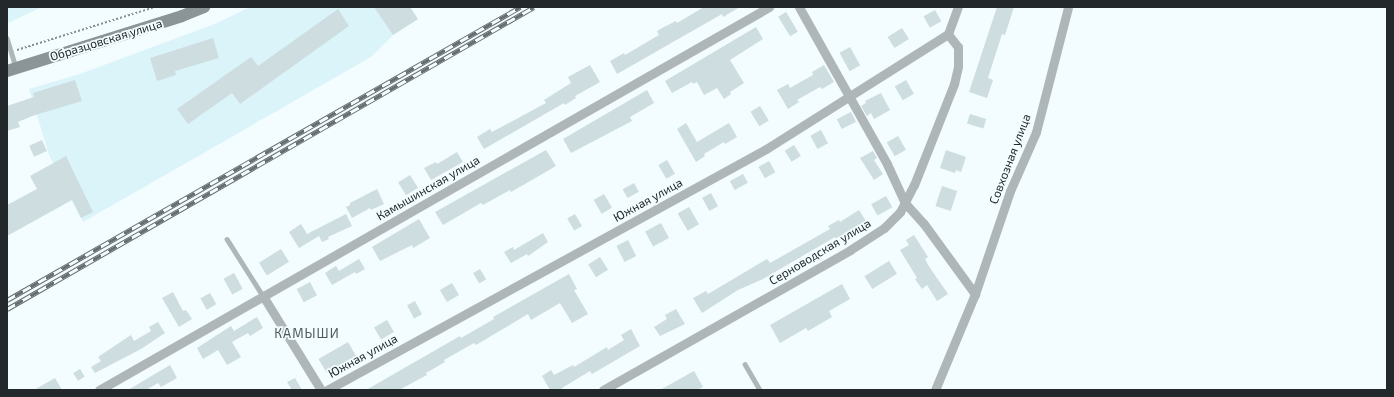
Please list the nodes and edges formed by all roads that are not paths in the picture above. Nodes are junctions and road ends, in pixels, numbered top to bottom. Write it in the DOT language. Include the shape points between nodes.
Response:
graph roads {
  1 [pos="204,7"];
  2 [pos="769,7"];
  3 [pos="799,7"];
  4 [pos="958,7"];
  5 [pos="1068,7"];
  6 [pos="948,34"];
  7 [pos="7,38"];
  8 [pos="12,70"];
  9 [pos="851,96"];
  10 [pos="905,203"];
  11 [pos="227,239"];
  12 [pos="975,294"];
  13 [pos="263,296"];
  14 [pos="745,364"];
  15 [pos="99,390"];
  16 [pos="321,390"];
  17 [pos="326,390"];
  18 [pos="603,390"];
  19 [pos="760,390"];
  20 [pos="935,390"];
  1 -- 8 [label="main road, Образцовская улица"];
  2 -- 13 [label="street, Камышинская улица"];
  3 -- 9 [label="street"];
  4 -- 6 [label="street"];
  5 -- 12 [label="street, Совхозная улица" via="1036,132 1010,191"];
  6 -- 9 [label="street, Южная улица"];
  6 -- 10 [label="street, Серноводская улица" via="958,47 958,66 954,84"];
  7 -- 8 [label="lane"];
  9 -- 10 [label="street" via="888,164"];
  9 -- 17 [label="street, Южная улица" via="766,149"];
  10 -- 12 [label="street" via="924,224"];
  10 -- 18 [label="street, Серноводская улица" via="884,228 850,250"];
  11 -- 13 [label="lane"];
  12 -- 20 [label="street, Совхозная улица"];
  13 -- 15 [label="street, Камышинская улица"];
  13 -- 16 [label="street"];
  14 -- 19 [label="lane"];
}
